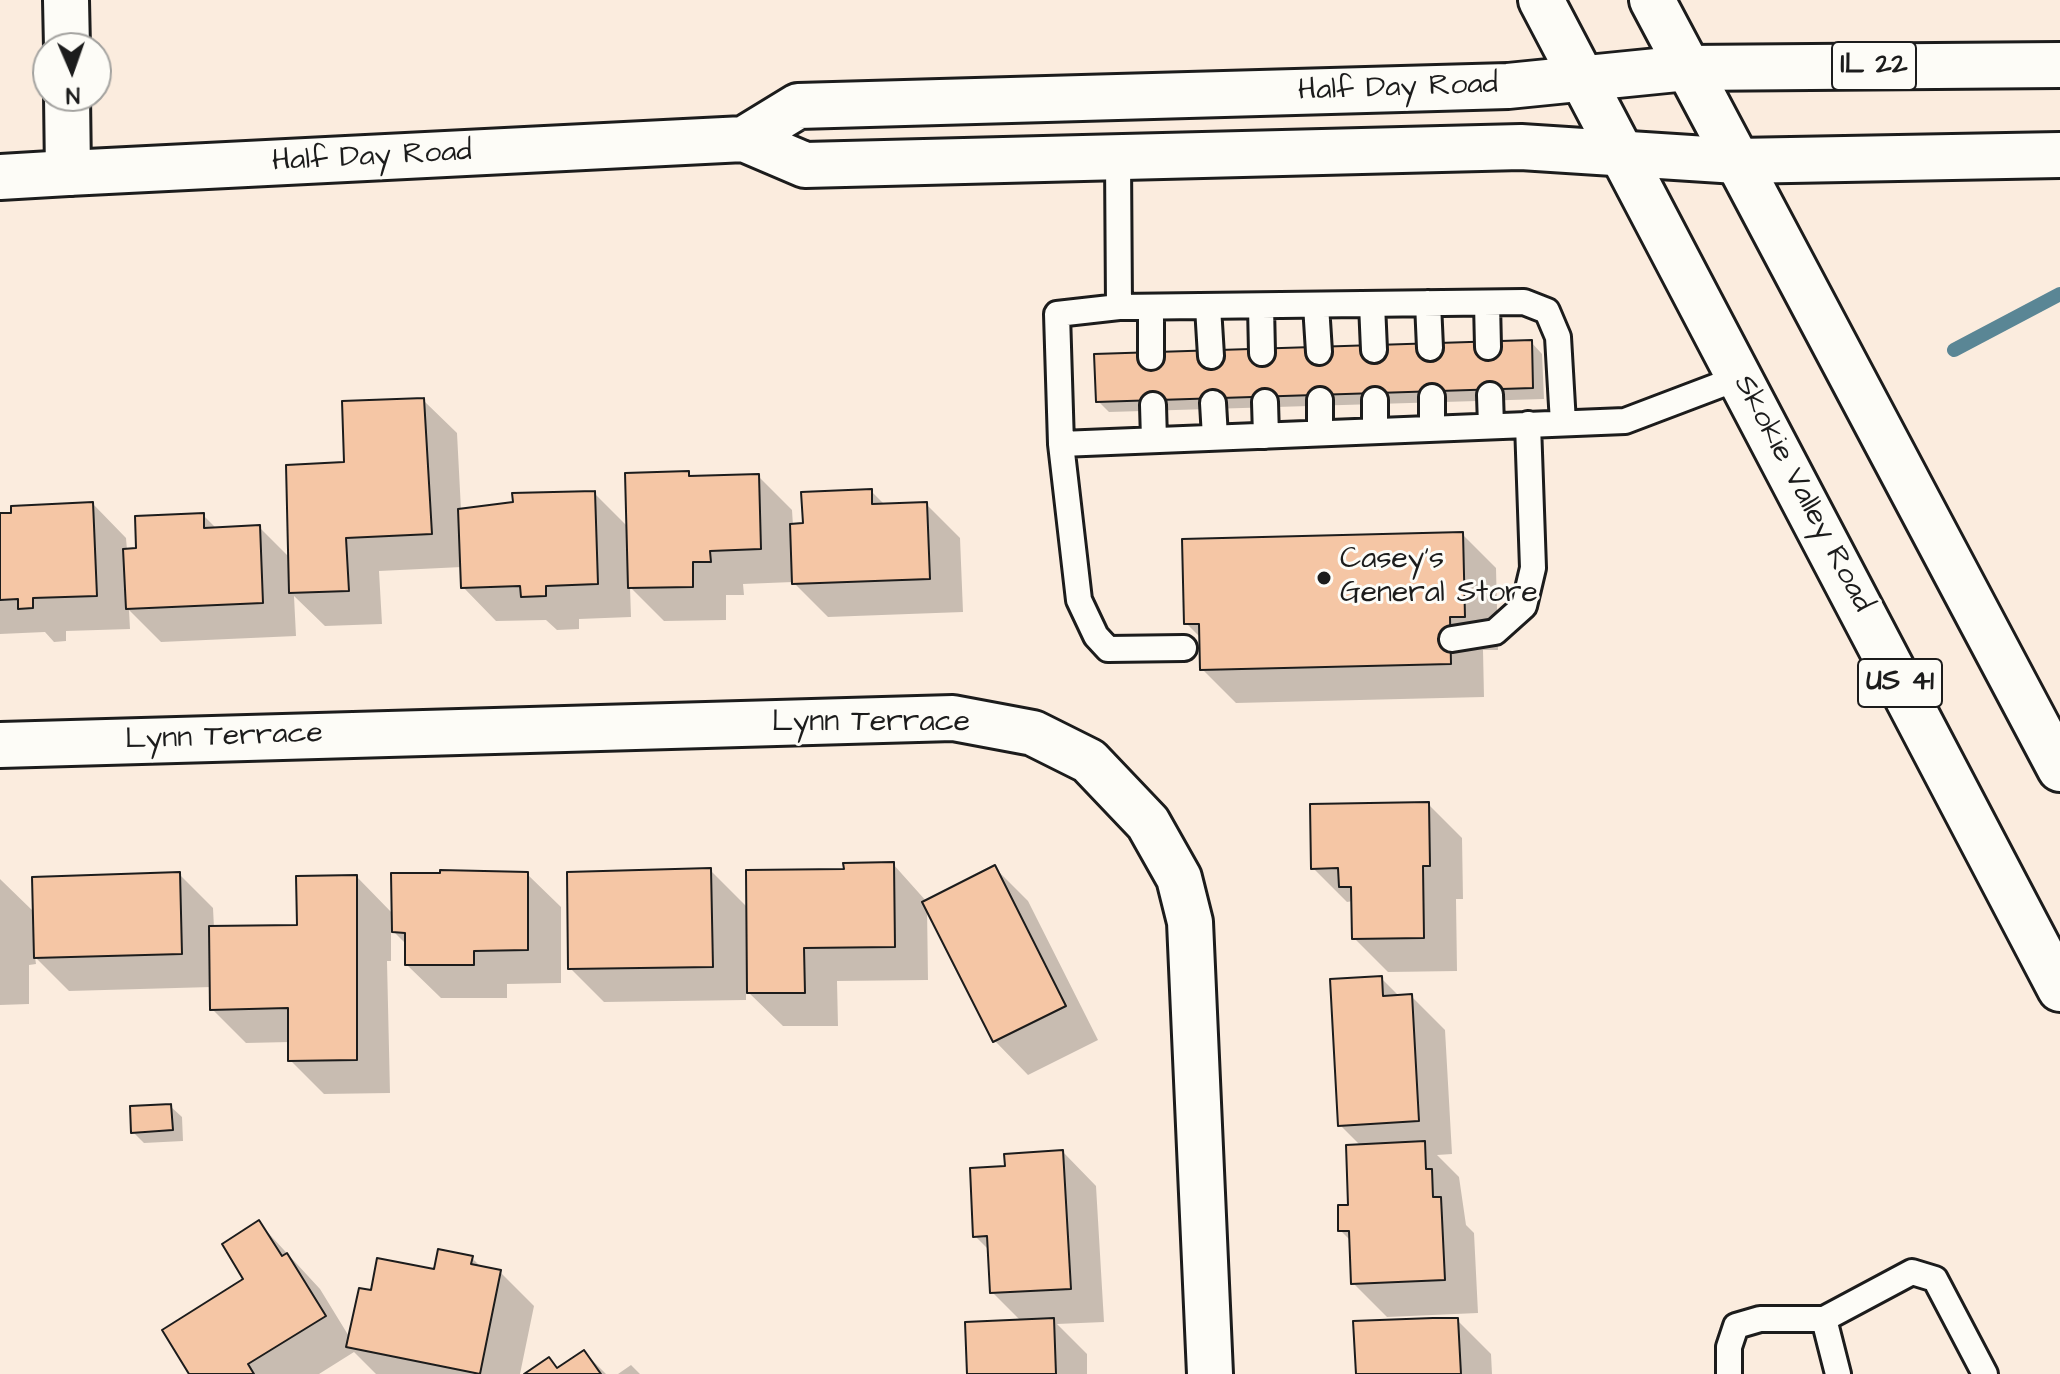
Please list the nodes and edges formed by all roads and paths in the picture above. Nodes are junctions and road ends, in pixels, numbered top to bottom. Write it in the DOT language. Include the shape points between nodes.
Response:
graph roads {
  1 [pos="66,0"];
  2 [pos="1541,0"];
  3 [pos="1652,0"];
  4 [pos="67,32"];
  5 [pos="2060,65"];
  6 [pos="1687,68"];
  7 [pos="1583,80"];
  8 [pos="67,112"];
  9 [pos="744,139"];
  10 [pos="1623,155"];
  11 [pos="2060,155"];
  12 [pos="1118,159"];
  13 [pos="1737,161"];
  14 [pos="68,173"];
  15 [pos="0,177"];
  16 [pos="1428,303"];
  17 [pos="1487,303"];
  18 [pos="1372,304"];
  19 [pos="1316,305"];
  20 [pos="1261,306"];
  21 [pos="1119,307"];
  22 [pos="1151,307"];
  23 [pos="1208,307"];
  24 [pos="1488,347"];
  25 [pos="1430,348"];
  26 [pos="1374,350"];
  27 [pos="1319,352"];
  28 [pos="1262,353"];
  29 [pos="1211,356"];
  30 [pos="1151,357"];
  31 [pos="1741,377"];
  32 [pos="1490,395"];
  33 [pos="1432,397"];
  34 [pos="1320,400"];
  35 [pos="1375,400"];
  36 [pos="1265,402"];
  37 [pos="1213,403"];
  38 [pos="1153,405"];
  39 [pos="1563,423"];
  40 [pos="1528,424"];
  41 [pos="1491,426"];
  42 [pos="1432,428"];
  43 [pos="1375,431"];
  44 [pos="1320,433"];
  45 [pos="1266,436"];
  46 [pos="1215,437"];
  47 [pos="1154,440"];
  48 [pos="1061,444"];
  49 [pos="1452,639"];
  50 [pos="1184,648"];
  51 [pos="0,745"];
  52 [pos="2060,769"];
  53 [pos="2060,989"];
  54 [pos="1824,1319"];
  55 [pos="1210,1374"];
  56 [pos="1729,1374"];
  57 [pos="1838,1374"];
  58 [pos="1985,1374"];
  1 -- 4 [label="main road"];
  2 -- 7 [label="main road, Skokie Valley Road / US 41"];
  3 -- 6 [label="main road"];
  5 -- 6 [label="main road, Half Day Road / IL 22"];
  6 -- 7 [label="main road, Half Day Road / IL 22"];
  6 -- 13 [label="main road"];
  7 -- 9 [label="main road, Half Day Road" via="1493,87 798,106"];
  7 -- 10 [label="main road, Skokie Valley Road / US 41"];
  8 -- 14 [label="main road"];
  9 -- 12 [label="main road, Half Day Road" via="805,165"];
  9 -- 14 [label="main road, Half Day Road"];
  10 -- 12 [label="main road, Half Day Road" via="1521,147"];
  10 -- 13 [label="main road, Half Day Road"];
  10 -- 31 [label="main road, Skokie Valley Road / US 41"];
  11 -- 13 [label="main road, Half Day Road"];
  12 -- 21 [label="lane"];
  13 -- 52 [label="main road"];
  14 -- 15 [label="main road, Half Day Road"];
  16 -- 17 [label="lane"];
  16 -- 18 [label="lane"];
  16 -- 25 [label="lane"];
  17 -- 24 [label="lane"];
  17 -- 39 [label="lane" via="1524,302 1547,311 1558,337"];
  18 -- 19 [label="lane"];
  18 -- 26 [label="lane"];
  19 -- 20 [label="lane"];
  19 -- 27 [label="lane"];
  20 -- 23 [label="lane"];
  20 -- 28 [label="lane"];
  21 -- 22 [label="lane"];
  21 -- 48 [label="lane" via="1057,314"];
  22 -- 23 [label="lane"];
  22 -- 30 [label="lane"];
  23 -- 29 [label="lane"];
  31 -- 39 [label="lane" via="1625,421"];
  31 -- 53 [label="main road, Skokie Valley Road / US 41"];
  32 -- 41 [label="lane"];
  33 -- 42 [label="lane"];
  34 -- 44 [label="lane"];
  35 -- 43 [label="lane"];
  36 -- 45 [label="lane"];
  37 -- 46 [label="lane"];
  38 -- 47 [label="lane"];
  39 -- 40 [label="lane"];
  40 -- 41 [label="lane"];
  40 -- 49 [label="lane" via="1533,568 1524,606 1495,632"];
  41 -- 42 [label="lane"];
  42 -- 43 [label="lane"];
  43 -- 44 [label="lane"];
  44 -- 45 [label="lane"];
  45 -- 46 [label="lane"];
  46 -- 47 [label="lane"];
  47 -- 48 [label="lane"];
  48 -- 50 [label="lane" via="1079,600 1096,636 1108,649"];
  51 -- 55 [label="main road, Lynn Terrace" via="953,718 1033,733 1089,761 1148,823 1179,878 1190,922"];
  54 -- 56 [label="lane" via="1760,1319 1736,1326"];
  54 -- 57 [label="lane"];
  54 -- 58 [label="lane" via="1912,1272 1924,1274 1935,1279"];
}
